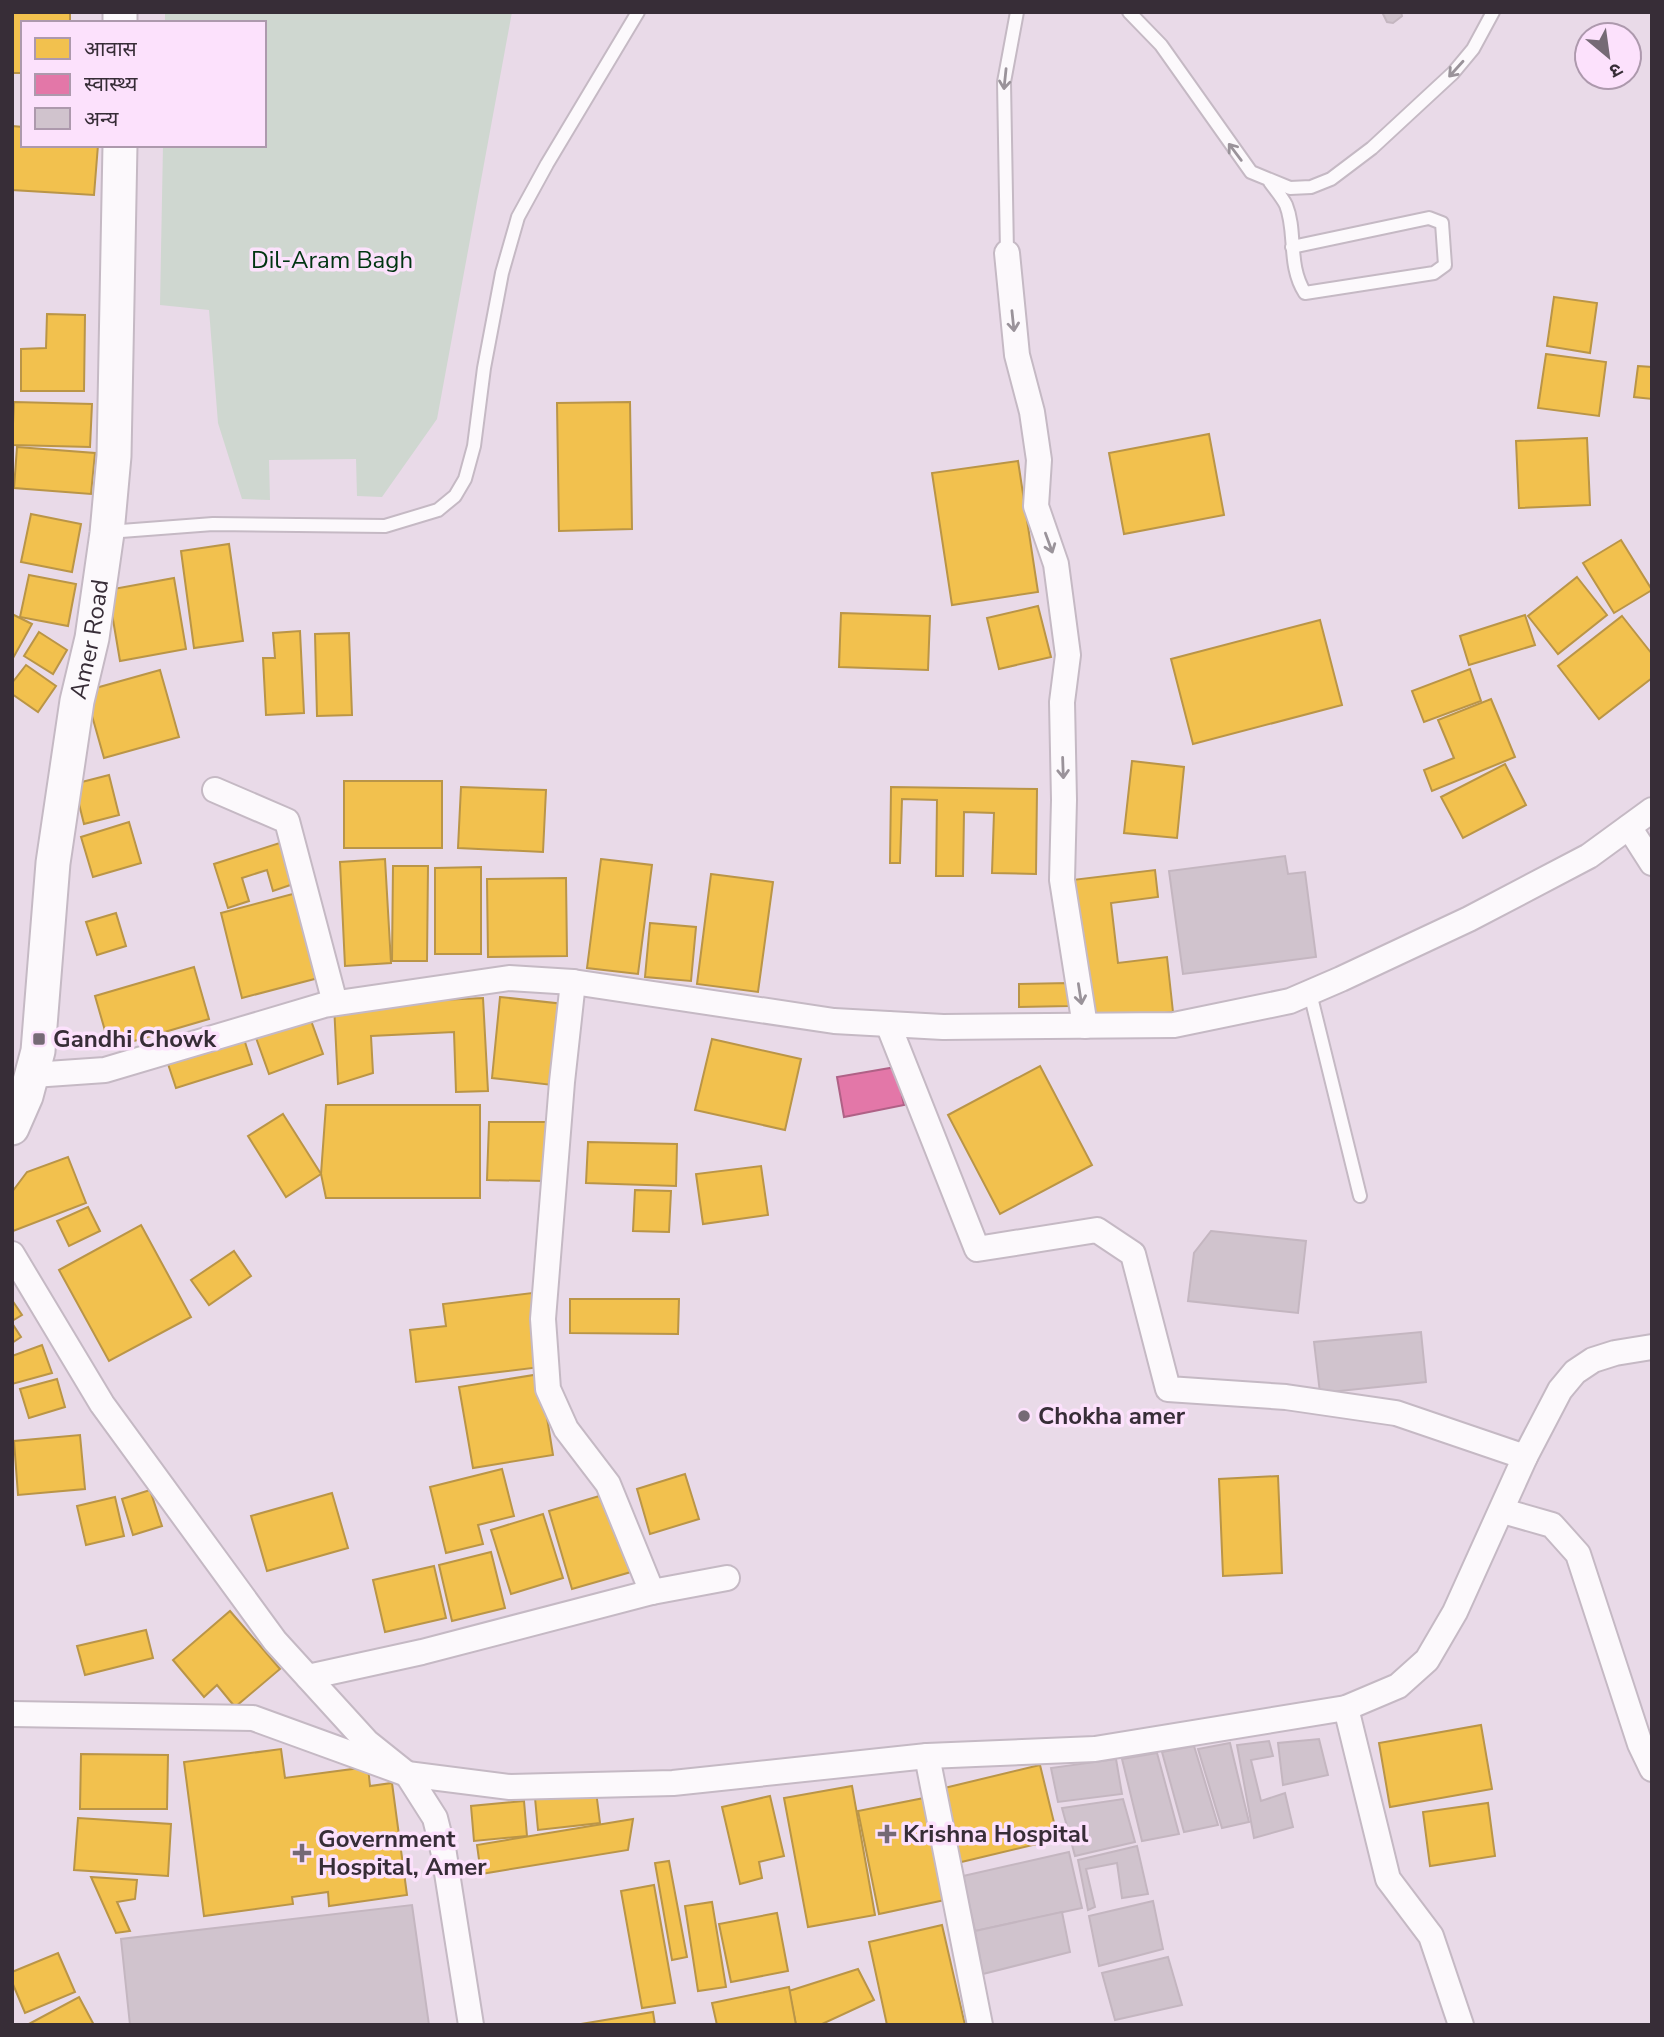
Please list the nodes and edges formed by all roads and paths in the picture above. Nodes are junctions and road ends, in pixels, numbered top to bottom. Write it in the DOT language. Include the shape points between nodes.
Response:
graph roads {
  1 [pos="638,12"];
  2 [pos="1017,12"];
  3 [pos="1129,12"];
  4 [pos="1493,12"];
  5 [pos="120,147"];
  6 [pos="1270,182"];
  7 [pos="1292,247"];
  8 [pos="1007,253"];
  9 [pos="107,533"];
  10 [pos="215,790"];
  11 [pos="1652,810"];
  12 [pos="1629,827"];
  13 [pos="1652,863"];
  14 [pos="573,982"];
  15 [pos="1310,993"];
  16 [pos="335,1003"];
  17 [pos="888,1024"];
  18 [pos="1085,1026"];
  19 [pos="24,1089"];
  20 [pos="12,1128"];
  21 [pos="1360,1196"];
  22 [pos="12,1254"];
  23 [pos="1652,1347"];
  24 [pos="1525,1457"];
  25 [pos="1503,1511"];
  26 [pos="727,1578"];
  27 [pos="652,1592"];
  28 [pos="308,1676"];
  29 [pos="1346,1708"];
  30 [pos="12,1714"];
  31 [pos="927,1756"];
  32 [pos="1652,1769"];
  33 [pos="407,1774"];
  34 [pos="471,2025"];
  35 [pos="980,2025"];
  36 [pos="1461,2025"];
  1 -- 9 [label="lane" via="518,217 502,273 474,446 455,496 438,510 385,526 214,524"];
  2 -- 8 [label="lane, one-way" via="1004,82"];
  6 -- 3 [label="lane, one-way" via="1251,172 1161,46"];
  4 -- 6 [label="lane, one-way" via="1473,49 1453,73 1372,148 1311,187 1290,188"];
  5 -- 9 [label="main road, Amer Road" via="114,456"];
  6 -- 7 [label="lane" via="1287,206"];
  7 -- 7 [label="lane" via="1297,281 1306,293 1434,273 1446,265 1447,253 1442,223 1429,218"];
  8 -- 18 [label="street, one-way" via="1017,355 1039,460 1035,506 1056,564 1068,655 1062,702 1062,880"];
  9 -- 19 [label="main road, Amer Road" via="53,863 38,1051"];
  10 -- 16 [label="street" via="287,821"];
  11 -- 12 [label="street"];
  12 -- 13 [label="street"];
  12 -- 15 [label="street" via="1589,856 1469,919"];
  14 -- 16 [label="street" via="509,978"];
  14 -- 17 [label="street" via="834,1021"];
  14 -- 27 [label="street" via="543,1319 548,1389 566,1429 608,1484"];
  15 -- 18 [label="street" via="1174,1025"];
  15 -- 21 [label="lane"];
  16 -- 19 [label="street"];
  17 -- 18 [label="street"];
  17 -- 24 [label="street" via="977,1249 1097,1230 1133,1254 1168,1389 1286,1396 1396,1413"];
  19 -- 20 [label="main road, Amer Road"];
  22 -- 28 [label="street" via="102,1404 275,1642"];
  23 -- 24 [label="street" via="1604,1356 1575,1372 1560,1390"];
  24 -- 25 [label="street"];
  25 -- 29 [label="street" via="1427,1660 1398,1686"];
  25 -- 32 [label="street" via="1552,1525 1578,1554"];
  26 -- 27 [label="street"];
  27 -- 28 [label="street" via="422,1653"];
  28 -- 33 [label="street" via="367,1742"];
  29 -- 31 [label="street" via="1095,1749"];
  29 -- 36 [label="street" via="1388,1880 1431,1937"];
  30 -- 33 [label="street" via="253,1718"];
  31 -- 33 [label="street" via="673,1783 510,1787"];
  31 -- 35 [label="street"];
  33 -- 34 [label="street" via="435,1818"];
}
